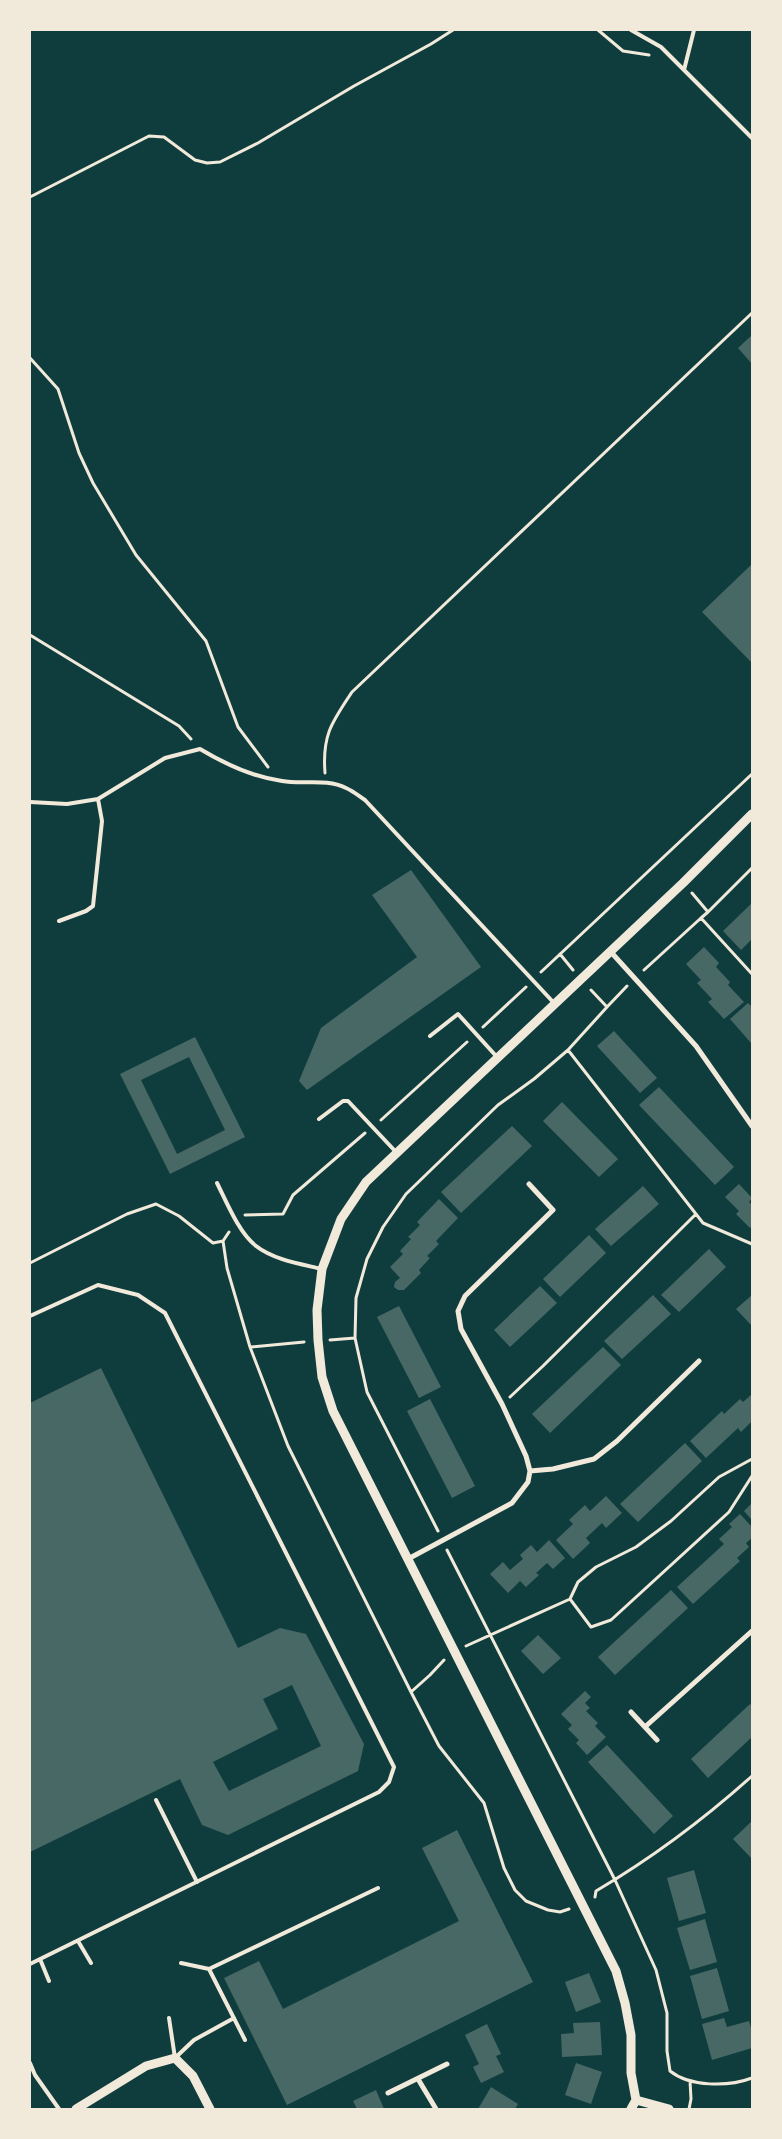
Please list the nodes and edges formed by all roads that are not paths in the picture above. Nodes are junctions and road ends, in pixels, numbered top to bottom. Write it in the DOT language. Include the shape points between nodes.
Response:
graph roads {
  1 [pos="630,30"];
  2 [pos="694,30"];
  3 [pos="684,70"];
  4 [pos="752,138"];
  5 [pos="98,798"];
  6 [pos="30,802"];
  7 [pos="752,814"];
  8 [pos="58,921"];
  9 [pos="610,950"];
  10 [pos="554,1003"];
  11 [pos="430,1036"];
  12 [pos="497,1056"];
  13 [pos="319,1119"];
  14 [pos="752,1126"];
  15 [pos="396,1152"];
  16 [pos="217,1183"];
  17 [pos="529,1184"];
  18 [pos="322,1269"];
  19 [pos="30,1316"];
  20 [pos="699,1361"];
  21 [pos="530,1471"];
  22 [pos="407,1559"];
  23 [pos="752,1631"];
  24 [pos="631,1712"];
  25 [pos="646,1726"];
  26 [pos="657,1740"];
  27 [pos="156,1800"];
  28 [pos="197,1882"];
  29 [pos="378,1888"];
  30 [pos="78,1941"];
  31 [pos="40,1959"];
  32 [pos="91,1963"];
  33 [pos="181,1963"];
  34 [pos="30,1964"];
  35 [pos="209,1969"];
  36 [pos="49,1980"];
  37 [pos="169,2018"];
  38 [pos="234,2018"];
  39 [pos="245,2040"];
  40 [pos="176,2058"];
  41 [pos="30,2063"];
  42 [pos="447,2064"];
  43 [pos="418,2079"];
  44 [pos="388,2093"];
  45 [pos="636,2100"];
  46 [pos="58,2109"];
  47 [pos="76,2109"];
  48 [pos="210,2109"];
  49 [pos="436,2109"];
  50 [pos="632,2109"];
  51 [pos="669,2109"];
  1 -- 3 [label="lane" via="661,47"];
  2 -- 3 [label="lane"];
  3 -- 4 [label="lane"];
  5 -- 6 [label="lane" via="67,804"];
  5 -- 8 [label="lane" via="102,821 93,906"];
  5 -- 10 [label="lane" via="165,758 200,749 230,767 282,782 326,782 346,788 365,800"];
  7 -- 9 [label="street"];
  9 -- 10 [label="street"];
  9 -- 14 [label="street" via="696,1046"];
  10 -- 12 [label="street"];
  11 -- 12 [label="lane" via="458,1014"];
  12 -- 15 [label="street"];
  13 -- 15 [label="lane" via="348,1101"];
  15 -- 18 [label="street" via="366,1182 341,1219"];
  16 -- 18 [label="lane" via="236,1221 256,1246 281,1259"];
  17 -- 21 [label="street" via="553,1210 465,1296 458,1311 462,1329 502,1404"];
  18 -- 22 [label="street" via="317,1310 322,1377 333,1411"];
  19 -- 28 [label="lane" via="98,1285 138,1295 164,1314 394,1768 389,1782 379,1792"];
  20 -- 21 [label="street" via="617,1441 594,1459"];
  21 -- 22 [label="street" via="528,1482 512,1503"];
  22 -- 45 [label="street" via="616,1971 631,2035 631,2073"];
  23 -- 25 [label="street"];
  24 -- 25 [label="street"];
  25 -- 26 [label="street"];
  27 -- 28 [label="lane"];
  28 -- 30 [label="lane"];
  29 -- 35 [label="lane"];
  30 -- 31 [label="lane"];
  30 -- 32 [label="lane"];
  31 -- 34 [label="lane"];
  31 -- 36 [label="lane"];
  33 -- 35 [label="lane"];
  35 -- 38 [label="lane"];
  37 -- 40 [label="lane"];
  38 -- 39 [label="lane"];
  38 -- 40 [label="lane" via="194,2040"];
  40 -- 47 [label="street" via="146,2066"];
  40 -- 48 [label="street" via="194,2076"];
  41 -- 46 [label="lane"];
  42 -- 43 [label="street"];
  43 -- 44 [label="street"];
  43 -- 49 [label="street"];
  45 -- 50 [label="street"];
  45 -- 51 [label="street"];
}
